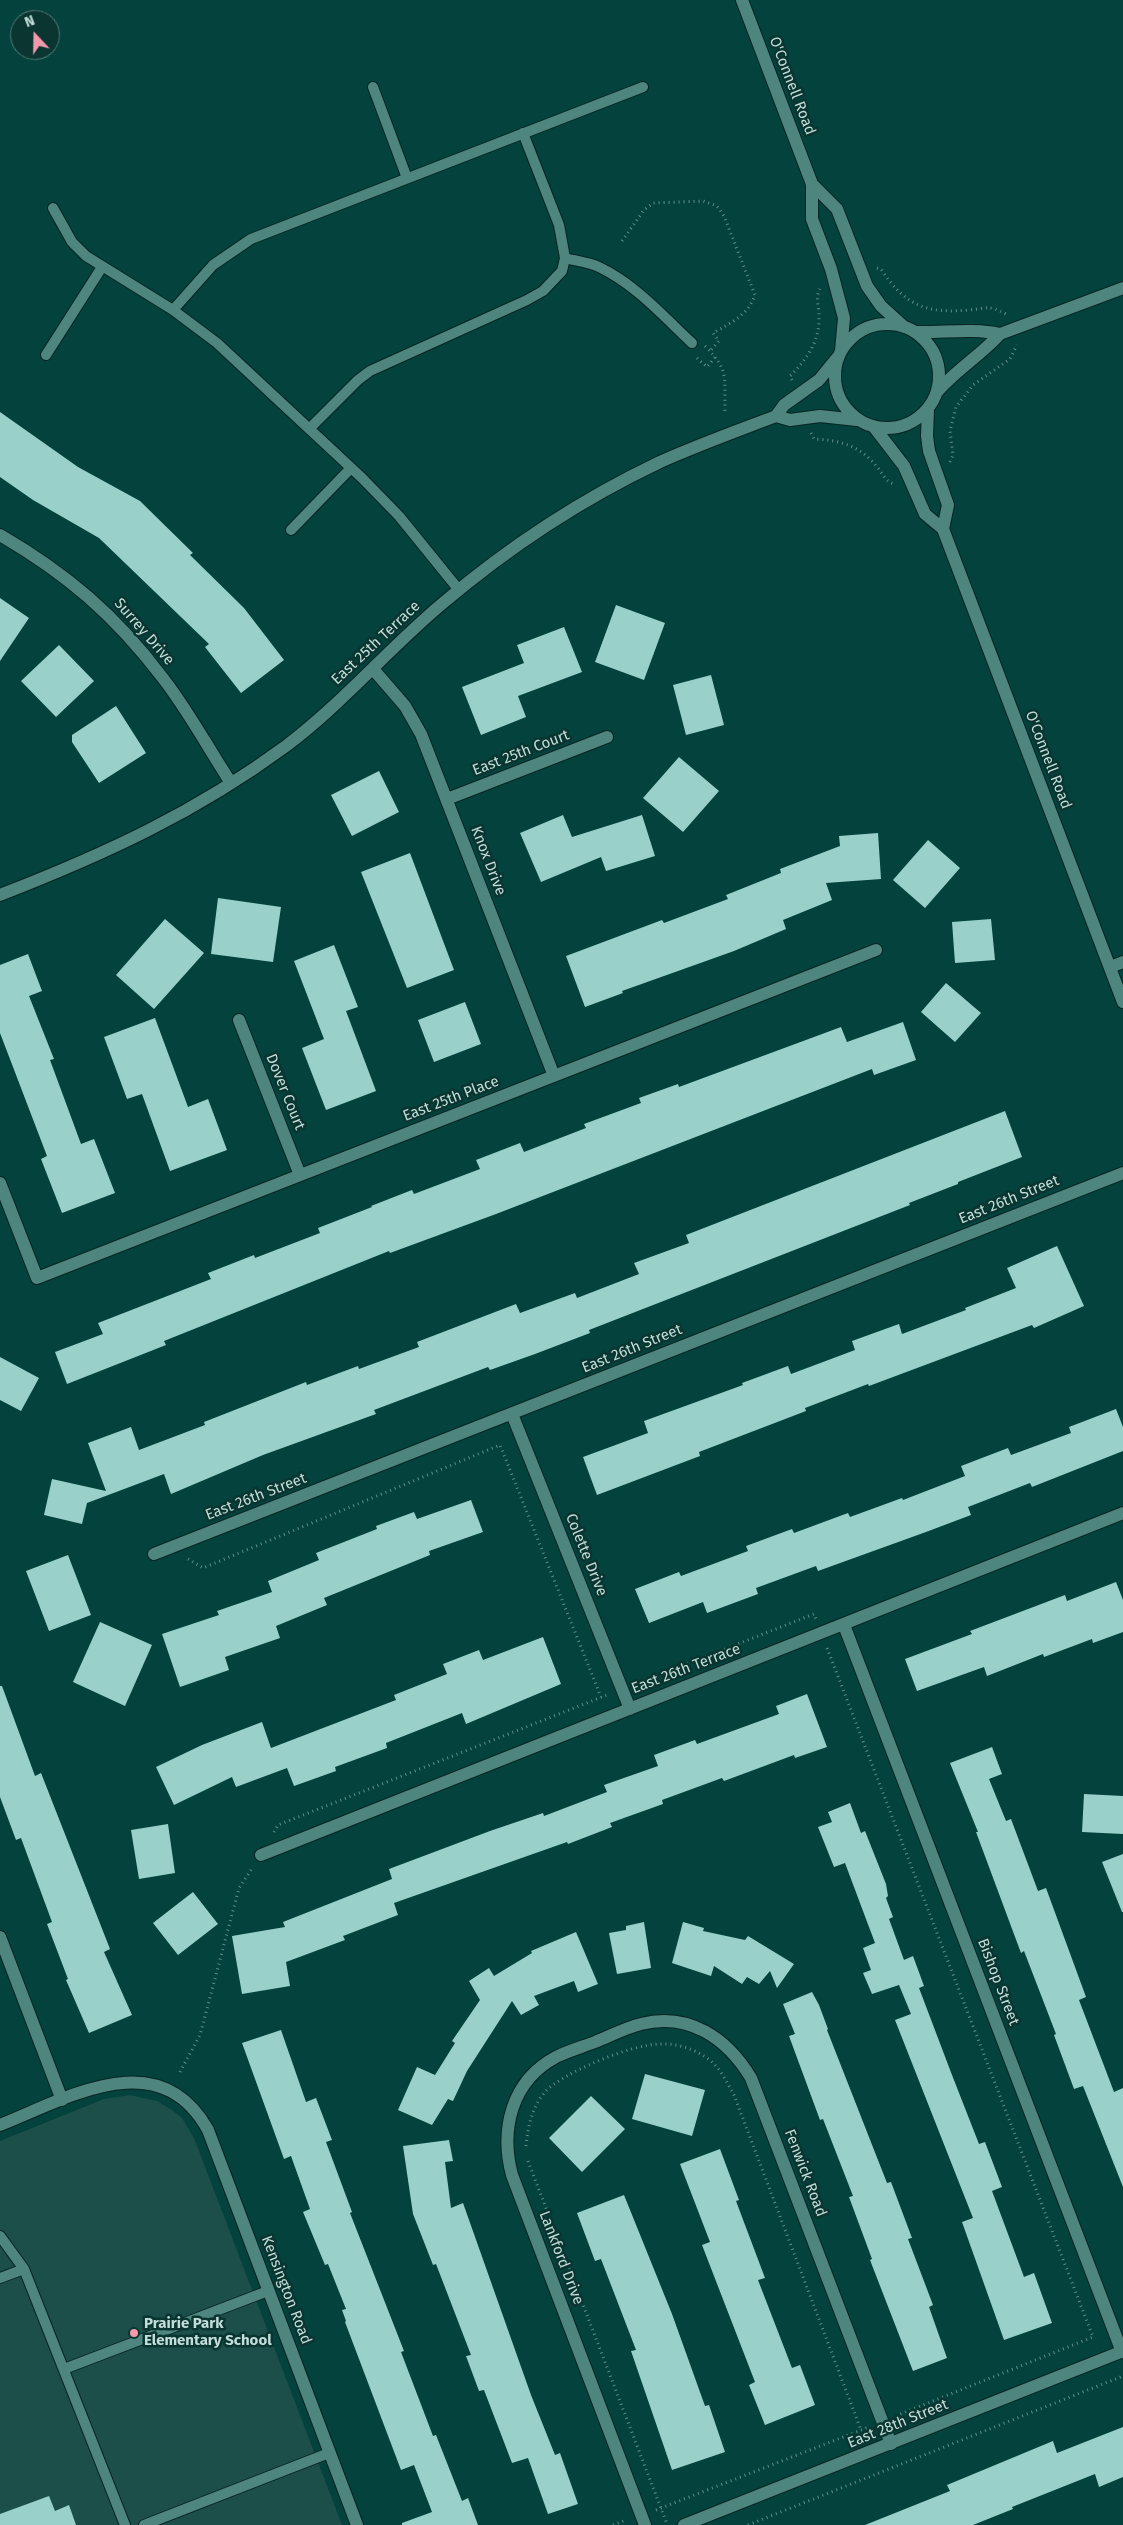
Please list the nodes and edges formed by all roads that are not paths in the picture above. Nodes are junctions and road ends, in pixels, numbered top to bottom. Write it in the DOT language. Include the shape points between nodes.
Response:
graph roads {
  1 [pos="742,0"];
  2 [pos="373,87"];
  3 [pos="644,87"];
  4 [pos="523,133"];
  5 [pos="407,178"];
  6 [pos="812,184"];
  7 [pos="52,208"];
  8 [pos="565,258"];
  9 [pos="102,267"];
  10 [pos="1123,288"];
  11 [pos="173,310"];
  12 [pos="912,330"];
  13 [pos="1000,334"];
  14 [pos="695,346"];
  15 [pos="839,354"];
  16 [pos="46,355"];
  17 [pos="937,392"];
  18 [pos="928,408"];
  19 [pos="776,416"];
  20 [pos="857,420"];
  21 [pos="874,427"];
  22 [pos="309,429"];
  23 [pos="351,468"];
  24 [pos="943,529"];
  25 [pos="291,530"];
  26 [pos="0,534"];
  27 [pos="459,590"];
  28 [pos="373,669"];
  29 [pos="607,737"];
  30 [pos="231,783"];
  31 [pos="447,799"];
  32 [pos="0,895"];
  33 [pos="876,950"];
  34 [pos="1123,962"];
  35 [pos="1110,967"];
  36 [pos="1123,1002"];
  37 [pos="239,1020"];
  38 [pos="554,1076"];
  39 [pos="1123,1173"];
  40 [pos="300,1175"];
  41 [pos="0,1183"];
  42 [pos="512,1414"];
  43 [pos="1123,1513"];
  44 [pos="154,1554"];
  45 [pos="844,1625"];
  46 [pos="630,1709"];
  47 [pos="261,1854"];
  48 [pos="0,1937"];
  49 [pos="601,2039"];
  50 [pos="62,2100"];
  51 [pos="0,2125"];
  52 [pos="0,2236"];
  53 [pos="24,2269"];
  54 [pos="0,2278"];
  55 [pos="268,2291"];
  56 [pos="1122,2351"];
  57 [pos="64,2369"];
  58 [pos="891,2444"];
  59 [pos="330,2453"];
  60 [pos="643,2519"];
  61 [pos="125,2525"];
  62 [pos="144,2525"];
  63 [pos="356,2525"];
  64 [pos="684,2525"];
  1 -- 6 [label="street, O'Connell Road"];
  2 -- 5 [label="lane"];
  3 -- 4 [label="lane"];
  4 -- 5 [label="lane"];
  4 -- 8 [label="lane" via="559,225"];
  5 -- 11 [label="lane" via="251,239 213,265"];
  6 -- 12 [label="street, O'Connell Road" via="837,209 867,286 881,306"];
  6 -- 15 [label="street, O'Connell Road" via="812,219 842,310 844,327"];
  7 -- 9 [label="lane" via="72,242"];
  8 -- 14 [label="lane" via="597,266 631,286"];
  8 -- 22 [label="lane" via="562,271 543,291 370,371"];
  9 -- 11 [label="lane"];
  9 -- 16 [label="lane"];
  10 -- 13 [label="street"];
  11 -- 22 [label="lane" via="217,344"];
  12 -- 13 [label="street" via="951,333 981,330"];
  12 -- 15 [label="street" via="884,324 867,328 852,337"];
  12 -- 17 [label="street" via="928,344 936,358"];
  13 -- 17 [label="street"];
  15 -- 19 [label="street, East 25th Terrace" via="818,380 784,405"];
  15 -- 20 [label="street" via="834,376 838,396"];
  17 -- 18 [label="street"];
  18 -- 21 [label="street" via="904,426"];
  18 -- 24 [label="street" via="930,451 948,505"];
  19 -- 20 [label="street, East 25th Terrace" via="790,420 820,416"];
  19 -- 27 [label="street, East 25th Terrace" via="704,443 617,484 529,538"];
  20 -- 21 [label="street"];
  21 -- 24 [label="street, O'Connell Road" via="904,466 925,514"];
  22 -- 23 [label="lane"];
  23 -- 25 [label="lane"];
  23 -- 27 [label="lane" via="398,516"];
  24 -- 35 [label="street, O'Connell Road"];
  26 -- 30 [label="street, Surrey Drive" via="71,581 132,640 164,678"];
  27 -- 28 [label="street, East 25th Terrace"];
  28 -- 30 [label="street, East 25th Terrace" via="326,713"];
  28 -- 31 [label="street, Knox Drive" via="405,706 421,734"];
  29 -- 31 [label="street, East 25th Court"];
  30 -- 32 [label="street, East 25th Terrace" via="189,809 96,857"];
  31 -- 38 [label="street, Knox Drive"];
  33 -- 38 [label="street, East 25th Place"];
  34 -- 35 [label="street"];
  35 -- 36 [label="street, O'Connell Road"];
  37 -- 40 [label="street, Dover Court"];
  38 -- 40 [label="street, East 25th Place"];
  39 -- 42 [label="street, East 26th Street"];
  40 -- 41 [label="street, East 25th Place" via="37,1278"];
  42 -- 44 [label="street, East 26th Street"];
  42 -- 46 [label="street, Colette Drive"];
  43 -- 45 [label="street, East 26th Terrace"];
  45 -- 46 [label="street, East 26th Terrace"];
  45 -- 56 [label="street, Bishop Street"];
  46 -- 47 [label="street, East 26th Terrace"];
  48 -- 50 [label="street"];
  49 -- 58 [label="street, Fenwick Road" via="641,2024 682,2023 710,2034 739,2058 751,2078"];
  49 -- 60 [label="street, Lankford Drive" via="555,2058 537,2071 521,2090 511,2111 507,2156"];
  50 -- 51 [label="street"];
  50 -- 55 [label="street, Kensington Road" via="102,2085 141,2082 160,2086 187,2102 208,2130"];
  52 -- 53 [label="lane"];
  53 -- 54 [label="lane"];
  53 -- 57 [label="lane"];
  55 -- 57 [label="lane"];
  55 -- 59 [label="street, Kensington Road"];
  56 -- 58 [label="street, East 28th Street"];
  57 -- 61 [label="lane"];
  58 -- 64 [label="street, East 28th Street"];
  59 -- 62 [label="lane"];
  59 -- 63 [label="street, Kensington Road"];
}
